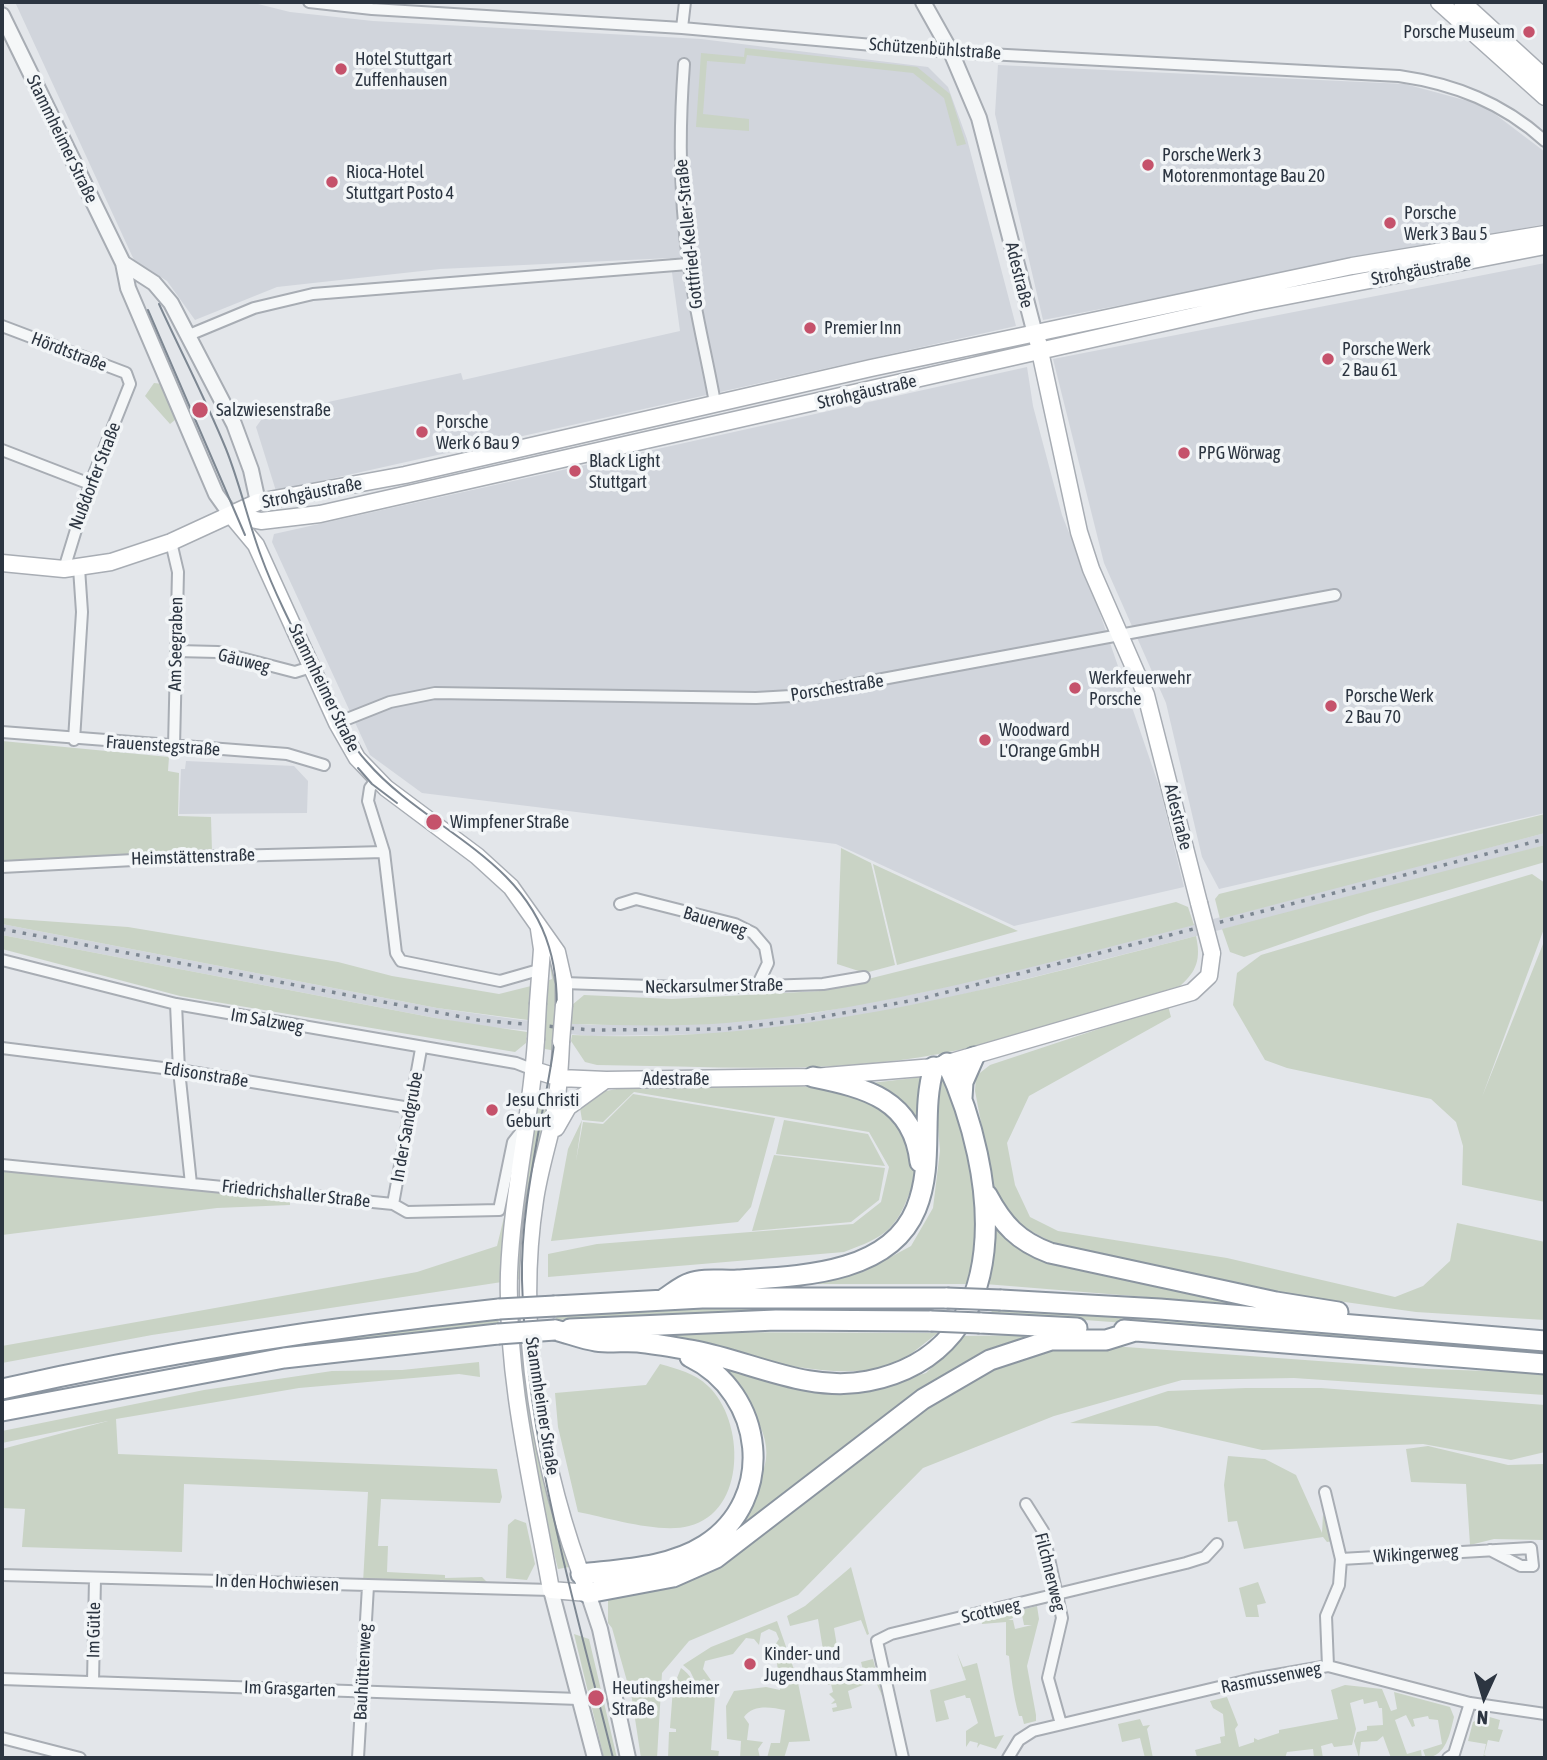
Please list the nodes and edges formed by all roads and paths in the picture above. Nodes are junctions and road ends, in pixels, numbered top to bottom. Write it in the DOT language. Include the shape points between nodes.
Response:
graph roads {
  1 [pos="309,2"];
  2 [pos="685,2"];
  3 [pos="923,2"];
  4 [pos="1439,2"];
  5 [pos="1462,2"];
  6 [pos="2,15"];
  7 [pos="682,28"];
  8 [pos="951,52"];
  9 [pos="684,64"];
  10 [pos="1545,78"];
  11 [pos="1545,97"];
  12 [pos="1545,141"];
  13 [pos="1545,234"];
  14 [pos="1545,246"];
  15 [pos="123,263"];
  16 [pos="688,264"];
  17 [pos="154,283"];
  18 [pos="132,299"];
  19 [pos="2,326"];
  20 [pos="1035,334"];
  21 [pos="189,335"];
  22 [pos="1040,352"];
  23 [pos="130,384"];
  24 [pos="715,403"];
  25 [pos="719,424"];
  26 [pos="596,432"];
  27 [pos="600,449"];
  28 [pos="2,450"];
  29 [pos="90,484"];
  30 [pos="258,502"];
  31 [pos="231,515"];
  32 [pos="261,521"];
  33 [pos="171,542"];
  34 [pos="256,545"];
  35 [pos="3,567"];
  36 [pos="72,568"];
  37 [pos="1335,595"];
  38 [pos="1121,636"];
  39 [pos="176,651"];
  40 [pos="312,667"];
  41 [pos="337,723"];
  42 [pos="2,733"];
  43 [pos="74,740"];
  44 [pos="174,747"];
  45 [pos="324,765"];
  46 [pos="376,780"];
  47 [pos="384,852"];
  48 [pos="2,867"];
  49 [pos="620,904"];
  50 [pos="538,927"];
  51 [pos="2,960"];
  52 [pos="541,969"];
  53 [pos="864,977"];
  54 [pos="564,983"];
  55 [pos="757,986"];
  56 [pos="176,1004"];
  57 [pos="2,1048"];
  58 [pos="421,1049"];
  59 [pos="974,1056"];
  60 [pos="941,1065"];
  61 [pos="179,1070"];
  62 [pos="534,1070"];
  63 [pos="813,1077"];
  64 [pos="560,1078"];
  65 [pos="606,1080"];
  66 [pos="962,1099"];
  67 [pos="410,1108"];
  68 [pos="527,1125"];
  69 [pos="547,1147"];
  70 [pos="2,1166"];
  71 [pos="922,1182"];
  72 [pos="191,1184"];
  73 [pos="983,1187"];
  74 [pos="393,1204"];
  75 [pos="662,1300"];
  76 [pos="555,1329"];
  77 [pos="1409,1330"];
  78 [pos="1135,1331"];
  79 [pos="1545,1341"];
  80 [pos="670,1348"];
  81 [pos="1545,1364"];
  82 [pos="2,1388"];
  83 [pos="2,1411"];
  84 [pos="1325,1492"];
  85 [pos="1026,1504"];
  86 [pos="1217,1544"];
  87 [pos="1490,1550"];
  88 [pos="1341,1559"];
  89 [pos="2,1575"];
  90 [pos="95,1578"];
  91 [pos="584,1584"];
  92 [pos="368,1586"];
  93 [pos="551,1590"];
  94 [pos="1058,1595"];
  95 [pos="1328,1666"];
  96 [pos="2,1679"];
  97 [pos="93,1682"];
  98 [pos="361,1692"];
  99 [pos="579,1699"];
  100 [pos="1470,1703"];
  101 [pos="1545,1714"];
  102 [pos="1061,1724"];
  103 [pos="2,1738"];
  104 [pos="80,1758"];
  105 [pos="358,1758"];
  106 [pos="595,1758"];
  107 [pos="628,1758"];
  108 [pos="903,1758"];
  109 [pos="1009,1758"];
  110 [pos="1448,1758"];
  1 -- 7 [label="street, Schützenbühlstraße"];
  2 -- 7 [label="street"];
  3 -- 8 [label="street, Adestraße"];
  4 -- 11 [label="main road"];
  5 -- 10 [label="main road"];
  6 -- 15 [label="street, Stammheimer Straße"];
  7 -- 8 [label="street, Schützenbühlstraße"];
  8 -- 12 [label="street, Schützenbühlstraße" via="1413,78 1483,98"];
  8 -- 20 [label="street, Adestraße" via="979,118"];
  9 -- 16 [label="street, Gottfried-Keller-Straße" via="680,140"];
  13 -- 20 [label="main road, Strohgäustraße" via="1352,266"];
  14 -- 22 [label="main road, Strohgäustraße" via="1251,303"];
  15 -- 17 [label="street"];
  15 -- 18 [label="street, Stammheimer Straße"];
  16 -- 21 [label="street" via="313,294 254,308"];
  16 -- 24 [label="street, Gottfried-Keller-Straße"];
  17 -- 18 [label="street"];
  17 -- 21 [label="street"];
  18 -- 31 [label="street, Stammheimer Straße" via="216,494"];
  19 -- 23 [label="street, Hördtstraße" via="126,373"];
  20 -- 22 [label="main road, Adestraße"];
  20 -- 24 [label="main road, Strohgäustraße"];
  21 -- 30 [label="street" via="244,449"];
  22 -- 25 [label="main road, Strohgäustraße"];
  22 -- 38 [label="main road, Adestraße" via="1079,532"];
  23 -- 29 [label="street, Nußdorfer Straße"];
  24 -- 25 [label="main road"];
  24 -- 26 [label="main road, Strohgäustraße"];
  25 -- 27 [label="main road, Strohgäustraße"];
  26 -- 27 [label="main road"];
  26 -- 30 [label="main road, Strohgäustraße"];
  27 -- 32 [label="main road, Strohgäustraße" via="320,514"];
  28 -- 29 [label="street"];
  29 -- 36 [label="street, Nußdorfer Straße"];
  30 -- 31 [label="main road, Strohgäustraße"];
  30 -- 32 [label="main road"];
  31 -- 32 [label="main road, Strohgäustraße"];
  31 -- 33 [label="main road"];
  31 -- 34 [label="main road, Stammheimer Straße"];
  32 -- 34 [label="main road"];
  33 -- 36 [label="main road" via="122,559"];
  33 -- 39 [label="street, Am Seegraben" via="178,572"];
  34 -- 40 [label="main road, Stammheimer Straße"];
  35 -- 36 [label="main road"];
  36 -- 43 [label="street" via="82,612"];
  37 -- 38 [label="street, Porschestraße"];
  38 -- 41 [label="street, Porschestraße" via="791,696 435,693 390,702"];
  38 -- 59 [label="main road, Adestraße, bridge" via="1149,703 1212,953 1209,976 1192,992"];
  39 -- 40 [label="street, Gäuweg" via="218,652 295,672"];
  39 -- 44 [label="street, Am Seegraben"];
  40 -- 41 [label="main road, Stammheimer Straße"];
  41 -- 46 [label="main road, Stammheimer Straße"];
  42 -- 43 [label="street, Frauenstegstraße"];
  43 -- 44 [label="street, Frauenstegstraße"];
  44 -- 45 [label="street, Frauenstegstraße" via="287,754"];
  46 -- 47 [label="street" via="368,801"];
  46 -- 50 [label="main road, Stammheimer Straße" via="503,878"];
  47 -- 48 [label="street, Heimstättenstraße"];
  47 -- 52 [label="street" via="396,953 401,961 500,981"];
  49 -- 55 [label="street, Bauerweg" via="636,899 754,933 765,947 768,963"];
  50 -- 52 [label="main road, Stammheimer Straße"];
  50 -- 54 [label="main road, Stammheimer Straße" via="557,952"];
  51 -- 56 [label="street, Im Salzweg"];
  52 -- 62 [label="main road, Stammheimer Straße, bridge"];
  53 -- 55 [label="street, Neckarsulmer Straße" via="823,984"];
  54 -- 55 [label="street, Neckarsulmer Straße" via="645,988"];
  54 -- 64 [label="main road, Stammheimer Straße, bridge"];
  56 -- 58 [label="street, Im Salzweg"];
  56 -- 61 [label="street"];
  57 -- 61 [label="street, Edisonstraße"];
  58 -- 62 [label="street, Im Salzweg" via="516,1063"];
  58 -- 67 [label="street, In der Sandgrube"];
  59 -- 60 [label="main road, Adestraße"];
  59 -- 66 [label="highway" via="963,1082"];
  60 -- 63 [label="main road, Adestraße"];
  60 -- 66 [label="highway"];
  60 -- 71 [label="highway" via="927,1094 927,1160"];
  61 -- 67 [label="street, Edisonstraße"];
  61 -- 72 [label="street"];
  62 -- 64 [label="main road, Adestraße"];
  62 -- 68 [label="main road, Stammheimer Straße"];
  63 -- 65 [label="main road, Adestraße"];
  63 -- 71 [label="highway" via="867,1090 893,1105 918,1146"];
  64 -- 65 [label="main road, Adestraße"];
  64 -- 69 [label="main road, Stammheimer Straße"];
  65 -- 69 [label="main road" via="568,1107"];
  66 -- 73 [label="highway"];
  67 -- 74 [label="street, In der Sandgrube"];
  68 -- 74 [label="street, Friedrichshaller Straße" via="513,1142 499,1210 407,1212"];
  68 -- 93 [label="main road, Stammheimer Straße" via="514,1197 509,1275 513,1361"];
  69 -- 91 [label="main road, Stammheimer Straße" via="535,1199 529,1259 533,1373 562,1518"];
  70 -- 72 [label="street, Friedrichshaller Straße"];
  71 -- 75 [label="highway" via="916,1210 906,1227 874,1255 823,1270 690,1283"];
  72 -- 74 [label="street, Friedrichshaller Straße"];
  73 -- 77 [label="highway" via="1009,1230 1050,1253 1276,1302 1379,1317"];
  73 -- 80 [label="highway" via="986,1255 980,1283 969,1311 927,1357 867,1381 834,1383 793,1378"];
  75 -- 77 [label="highway, bridge" via="826,1296 1001,1300"];
  75 -- 82 [label="highway, bridge" via="499,1309 382,1322 184,1350"];
  76 -- 78 [label="highway, bridge" via="695,1322 931,1321"];
  76 -- 80 [label="highway" via="595,1341"];
  76 -- 83 [label="highway, bridge" via="284,1358"];
  77 -- 79 [label="highway"];
  78 -- 81 [label="highway"];
  78 -- 91 [label="highway" via="1106,1340 1051,1340 990,1360 923,1399 716,1558 673,1577"];
  80 -- 91 [label="highway" via="713,1371 744,1410 754,1454 746,1497 720,1534 683,1557"];
  84 -- 88 [label="street"];
  85 -- 94 [label="street, Filchnerweg" via="1043,1531"];
  86 -- 94 [label="street, Scottweg" via="1205,1557"];
  87 -- 88 [label="street, Wikingerweg"];
  88 -- 95 [label="street" via="1339,1585 1326,1616"];
  89 -- 90 [label="street, In den Hochwiesen"];
  90 -- 92 [label="street, In den Hochwiesen"];
  90 -- 97 [label="street, Im Gütle"];
  91 -- 93 [label="main road"];
  91 -- 107 [label="street, Stammheimer Straße" via="600,1629"];
  92 -- 93 [label="street, In den Hochwiesen"];
  92 -- 98 [label="street, Bauhüttenweg"];
  93 -- 99 [label="street, Stammheimer Straße"];
  94 -- 102 [label="street, Filchnerweg" via="1062,1618 1048,1678"];
  94 -- 108 [label="street, Scottweg" via="877,1641"];
  95 -- 100 [label="street, Rasmussenweg"];
  95 -- 102 [label="street, Rasmussenweg"];
  96 -- 97 [label="street, Im Grasgarten"];
  97 -- 98 [label="street, Im Grasgarten"];
  98 -- 99 [label="street, Im Grasgarten"];
  98 -- 105 [label="street, Bauhüttenweg"];
  99 -- 106 [label="street, Stammheimer Straße"];
  100 -- 101 [label="street, Rasmussenweg"];
  100 -- 110 [label="street" via="1454,1754"];
  102 -- 109 [label="street, Rasmussenweg" via="1019,1740"];
  103 -- 104 [label="street"];
}
